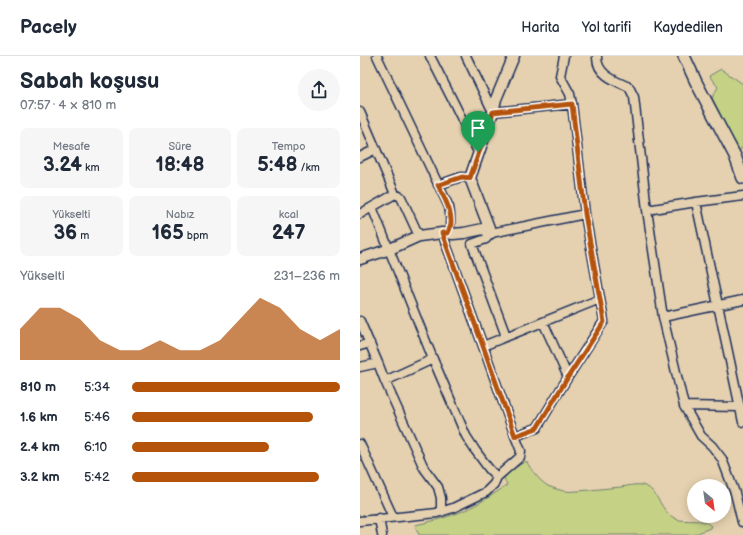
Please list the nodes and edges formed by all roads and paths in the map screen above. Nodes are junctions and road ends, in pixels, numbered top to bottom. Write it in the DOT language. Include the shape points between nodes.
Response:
graph roads {
  1 [pos="377,56"];
  2 [pos="430,56"];
  3 [pos="466,56"];
  4 [pos="514,56"];
  5 [pos="564,56"];
  6 [pos="597,56"];
  7 [pos="684,56"];
  8 [pos="572,104"];
  9 [pos="360,112"];
  10 [pos="493,112"];
  11 [pos="376,149"];
  12 [pos="478,152"];
  13 [pos="360,157"];
  14 [pos="470,178"];
  15 [pos="743,178"];
  16 [pos="438,185"];
  17 [pos="395,194"];
  18 [pos="743,196"];
  19 [pos="696,202"];
  20 [pos="372,207"];
  21 [pos="647,210"];
  22 [pos="360,214"];
  23 [pos="585,214"];
  24 [pos="445,233"];
  25 [pos="491,233"];
  26 [pos="419,236"];
  27 [pos="390,249"];
  28 [pos="360,259"];
  29 [pos="600,299"];
  30 [pos="743,300"];
  31 [pos="718,305"];
  32 [pos="663,317"];
  33 [pos="360,321"];
  34 [pos="543,322"];
  35 [pos="506,336"];
  36 [pos="370,343"];
  37 [pos="360,346"];
  38 [pos="483,346"];
  39 [pos="433,359"];
  40 [pos="378,363"];
  41 [pos="360,367"];
  42 [pos="568,377"];
  43 [pos="385,381"];
  44 [pos="684,406"];
  45 [pos="741,408"];
  46 [pos="743,422"];
  47 [pos="515,436"];
  48 [pos="360,444"];
  49 [pos="497,477"];
  50 [pos="441,512"];
  51 [pos="393,517"];
  52 [pos="380,518"];
  53 [pos="360,520"];
  54 [pos="743,522"];
  55 [pos="382,535"];
  1 -- 16 [label="street"];
  2 -- 12 [label="street"];
  3 -- 10 [label="street"];
  4 -- 10 [label="street"];
  5 -- 8 [label="street" via="560,76 570,94"];
  6 -- 21 [label="street" via="601,71 629,87 634,97"];
  7 -- 15 [label="main road" via="735,156"];
  8 -- 10 [label="street"];
  8 -- 23 [label="street"];
  9 -- 11 [label="street"];
  10 -- 12 [label="street"];
  11 -- 13 [label="street"];
  11 -- 17 [label="street"];
  12 -- 14 [label="street"];
  14 -- 16 [label="street" via="462,177"];
  14 -- 25 [label="street"];
  16 -- 24 [label="street" via="451,217 451,223"];
  17 -- 20 [label="street"];
  17 -- 26 [label="street" via="401,196"];
  18 -- 19 [label="street"];
  19 -- 21 [label="street"];
  19 -- 31 [label="street"];
  20 -- 22 [label="street"];
  20 -- 27 [label="street"];
  21 -- 32 [label="street"];
  23 -- 25 [label="street"];
  23 -- 29 [label="street"];
  24 -- 25 [label="street" via="483,229"];
  24 -- 26 [label="street"];
  24 -- 38 [label="street"];
  25 -- 35 [label="street" via="486,239 472,244"];
  26 -- 27 [label="street"];
  27 -- 28 [label="street"];
  27 -- 39 [label="street"];
  29 -- 34 [label="street"];
  29 -- 42 [label="street" via="604,322"];
  30 -- 31 [label="street"];
  31 -- 32 [label="street"];
  31 -- 45 [label="street"];
  32 -- 44 [label="street"];
  33 -- 36 [label="street"];
  34 -- 35 [label="street"];
  34 -- 42 [label="street"];
  35 -- 38 [label="street"];
  36 -- 37 [label="street"];
  36 -- 40 [label="street"];
  38 -- 47 [label="street"];
  39 -- 43 [label="street"];
  39 -- 49 [label="street" via="466,436 474,450"];
  40 -- 41 [label="street"];
  40 -- 43 [label="street"];
  42 -- 47 [label="street" via="537,428"];
  43 -- 50 [label="street" via="424,468 438,487"];
  44 -- 45 [label="street"];
  44 -- 54 [label="street" via="701,436 722,459"];
  45 -- 46 [label="street"];
  47 -- 49 [label="street" via="521,451 520,457"];
  48 -- 51 [label="street"];
  49 -- 50 [label="street" via="486,492"];
  50 -- 51 [label="street"];
  51 -- 52 [label="street"];
  52 -- 53 [label="street"];
  52 -- 55 [label="street"];
}
